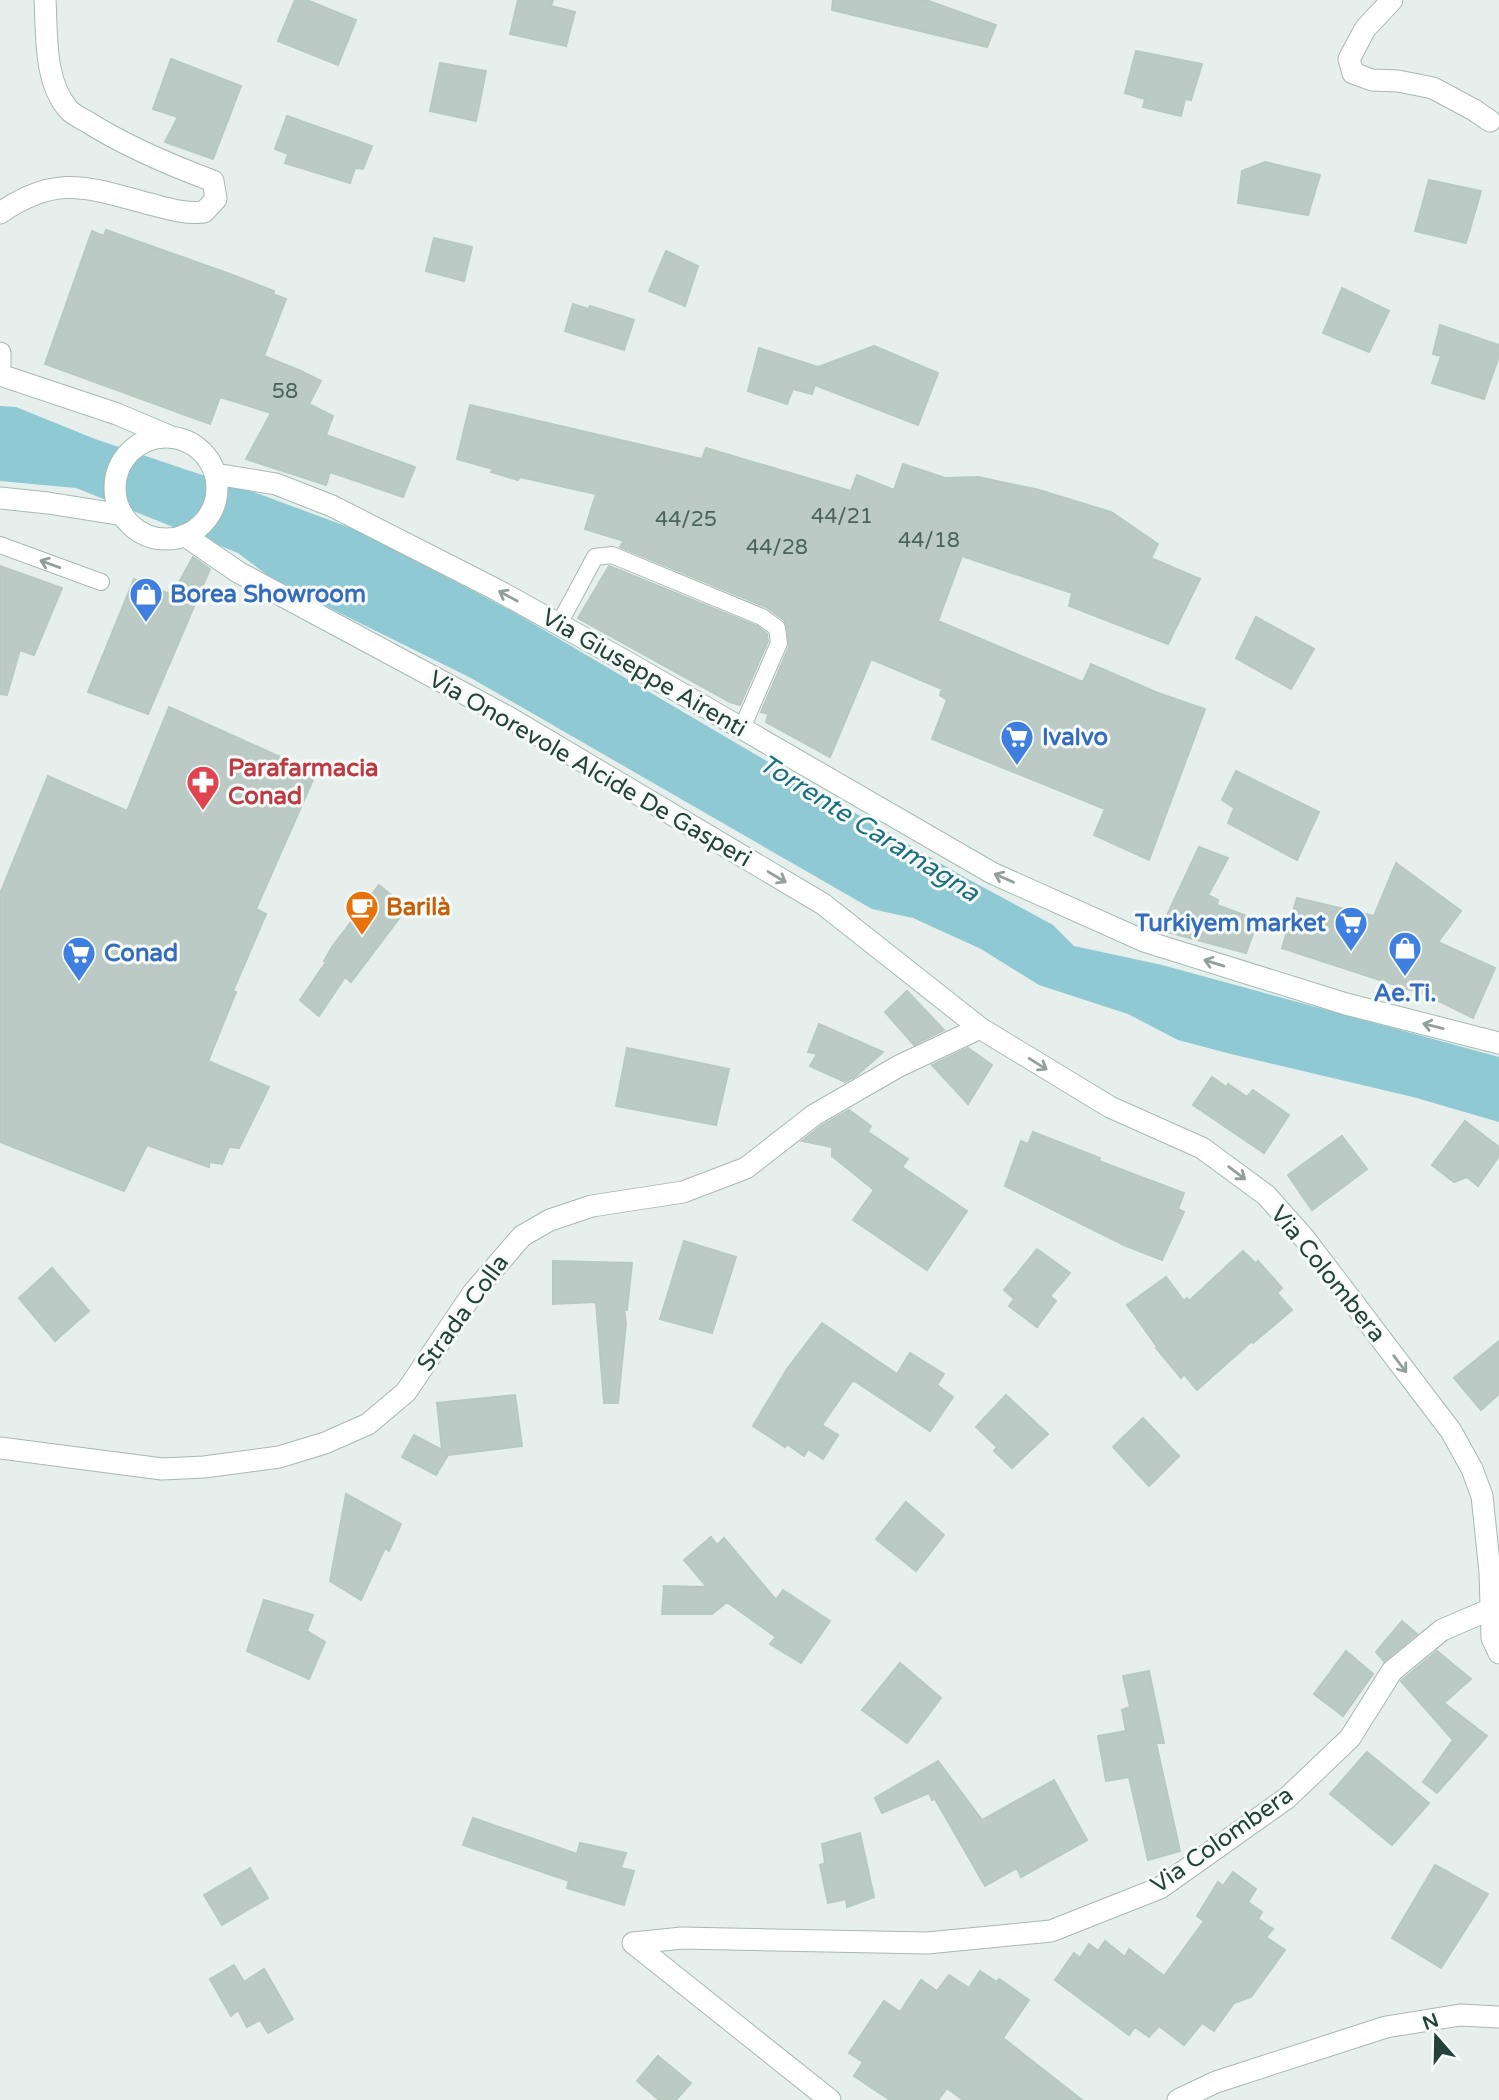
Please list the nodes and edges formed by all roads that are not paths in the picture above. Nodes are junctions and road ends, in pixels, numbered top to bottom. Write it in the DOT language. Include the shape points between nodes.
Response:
graph roads {
  1 [pos="45,0"];
  2 [pos="1392,0"];
  3 [pos="1490,121"];
  4 [pos="0,213"];
  5 [pos="0,354"];
  6 [pos="0,368"];
  7 [pos="0,375"];
  8 [pos="117,414"];
  9 [pos="170,437"];
  10 [pos="131,451"];
  11 [pos="215,474"];
  12 [pos="0,498"];
  13 [pos="122,515"];
  14 [pos="184,535"];
  15 [pos="0,545"];
  16 [pos="101,582"];
  17 [pos="559,624"];
  18 [pos="742,728"];
  19 [pos="980,1028"];
  20 [pos="1499,1042"];
  21 [pos="0,1448"];
  22 [pos="1494,1569"];
  23 [pos="1491,1609"];
  24 [pos="1499,1653"];
  25 [pos="1499,2017"];
  26 [pos="830,2100"];
  27 [pos="1178,2100"];
  1 -- 4 [label="main road" via="49,64 69,110 101,131 213,181 216,199 204,212 186,214 89,187 61,186"];
  2 -- 3 [label="main road" via="1365,29 1349,58 1353,73 1433,88"];
  5 -- 6 [label="main road"];
  7 -- 8 [label="main road"];
  8 -- 9 [label="main road"];
  8 -- 10 [label="main road"];
  9 -- 10 [label="main road" via="154,438"];
  9 -- 11 [label="main road" via="198,448"];
  10 -- 13 [label="main road" via="115,484"];
  11 -- 14 [label="main road" via="215,503 208,517"];
  17 -- 11 [label="main road, Via Giuseppe Airenti, one-way" via="332,506 276,484"];
  12 -- 13 [label="main road"];
  13 -- 14 [label="main road" via="150,536"];
  14 -- 19 [label="main road, Via Onorevole Alcide De Gasperi, one-way" via="238,572 508,717 822,904"];
  16 -- 15 [label="lane, one-way"];
  17 -- 18 [label="main road, Via Giuseppe Airenti"];
  17 -- 18 [label="lane" via="595,557 612,555 762,617 777,628 779,643"];
  20 -- 18 [label="main road, Via Giuseppe Airenti, one-way" via="1346,1004 1144,941 992,873"];
  19 -- 21 [label="main road, Strada Colla" via="814,1115 746,1168 683,1192 592,1206 550,1220 522,1236 473,1293 406,1392 368,1424 326,1443 279,1457 162,1469"];
  19 -- 22 [label="main road, Via Colombera, one-way" via="1110,1107 1202,1148 1266,1195 1451,1431 1482,1496"];
  22 -- 23 [label="main road, Via Colombera"];
  23 -- 24 [label="main road, Via Colombera"];
  23 -- 26 [label="main road, Via Colombera" via="1442,1630 1392,1671 1350,1738 1287,1798 1160,1888 1051,1931 927,1943 682,1938 633,1943"];
  25 -- 27 [label="main road" via="1460,2015 1386,2027 1216,2082"];
}
